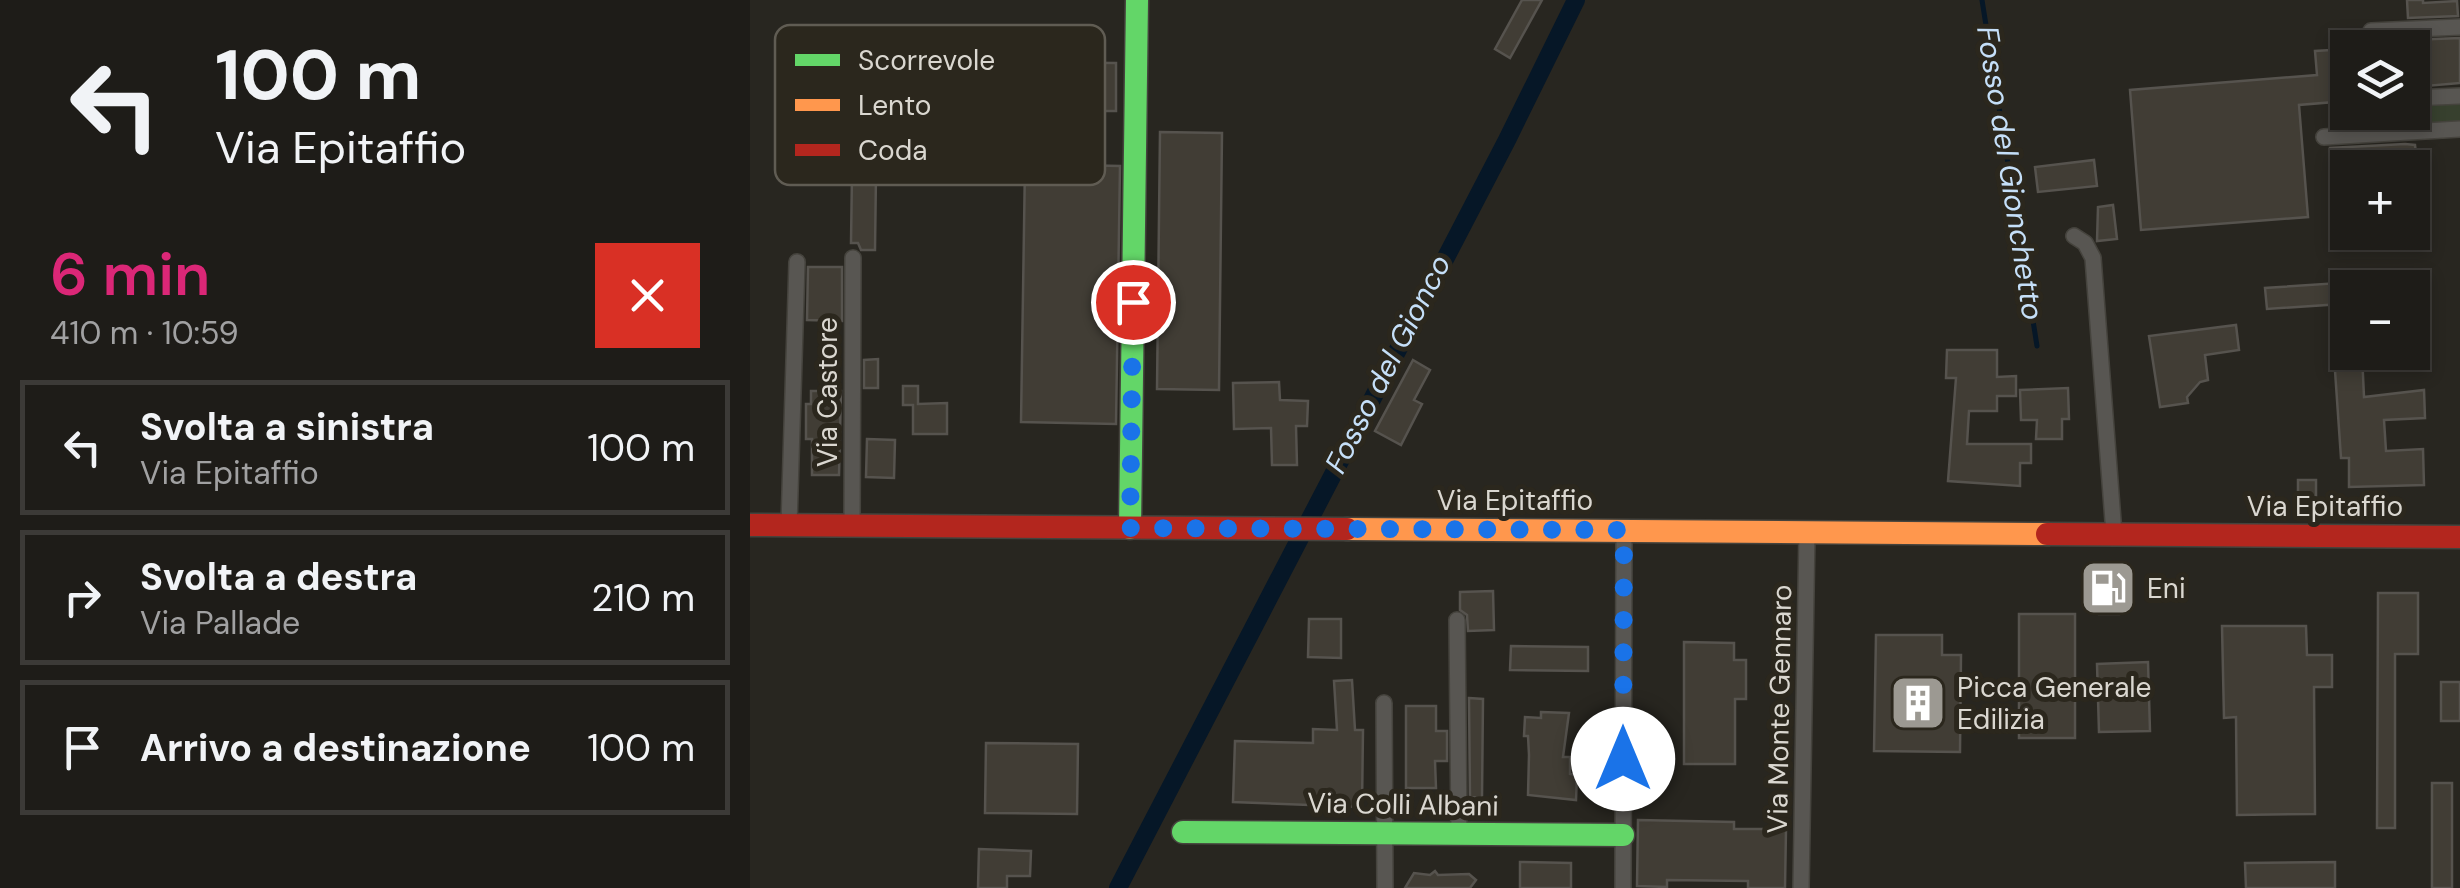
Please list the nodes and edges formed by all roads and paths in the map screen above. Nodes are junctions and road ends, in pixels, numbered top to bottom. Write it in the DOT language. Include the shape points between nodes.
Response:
graph roads {
  1 [pos="1137,0"];
  2 [pos="2460,27"];
  3 [pos="2392,30"];
  4 [pos="2460,96"];
  5 [pos="2430,97"];
  6 [pos="2460,129"];
  7 [pos="2324,137"];
  8 [pos="2074,236"];
  9 [pos="853,258"];
  10 [pos="797,262"];
  11 [pos="750,525"];
  12 [pos="789,525"];
  13 [pos="852,526"];
  14 [pos="1130,528"];
  15 [pos="1624,530"];
  16 [pos="1807,532"];
  17 [pos="2114,534"];
  18 [pos="2460,537"];
  19 [pos="1457,620"];
  20 [pos="1384,703"];
  21 [pos="1182,832"];
  22 [pos="1385,833"];
  23 [pos="1459,835"];
  24 [pos="1623,835"];
  25 [pos="1385,888"];
  26 [pos="1623,888"];
  27 [pos="1801,888"];
  1 -- 14 [label="main road"];
  2 -- 3 [label="street"];
  4 -- 5 [label="street"];
  6 -- 7 [label="street"];
  8 -- 17 [label="street" via="2093,258"];
  9 -- 13 [label="street, Via Castore"];
  10 -- 12 [label="street"];
  11 -- 12 [label="main road, Via Epitaffio"];
  12 -- 13 [label="main road, Via Epitaffio"];
  13 -- 14 [label="main road, Via Epitaffio"];
  14 -- 15 [label="main road, Via Epitaffio"];
  15 -- 16 [label="main road, Via Epitaffio"];
  15 -- 24 [label="street"];
  16 -- 17 [label="main road, Via Epitaffio"];
  16 -- 27 [label="street, Via Monte Gennaro"];
  17 -- 18 [label="main road, Via Epitaffio"];
  19 -- 23 [label="street"];
  20 -- 22 [label="street"];
  21 -- 22 [label="main road, Via Colli Albani"];
  22 -- 23 [label="main road, Via Colli Albani"];
  22 -- 25 [label="street"];
  23 -- 24 [label="main road, Via Colli Albani"];
  24 -- 26 [label="street"];
}
